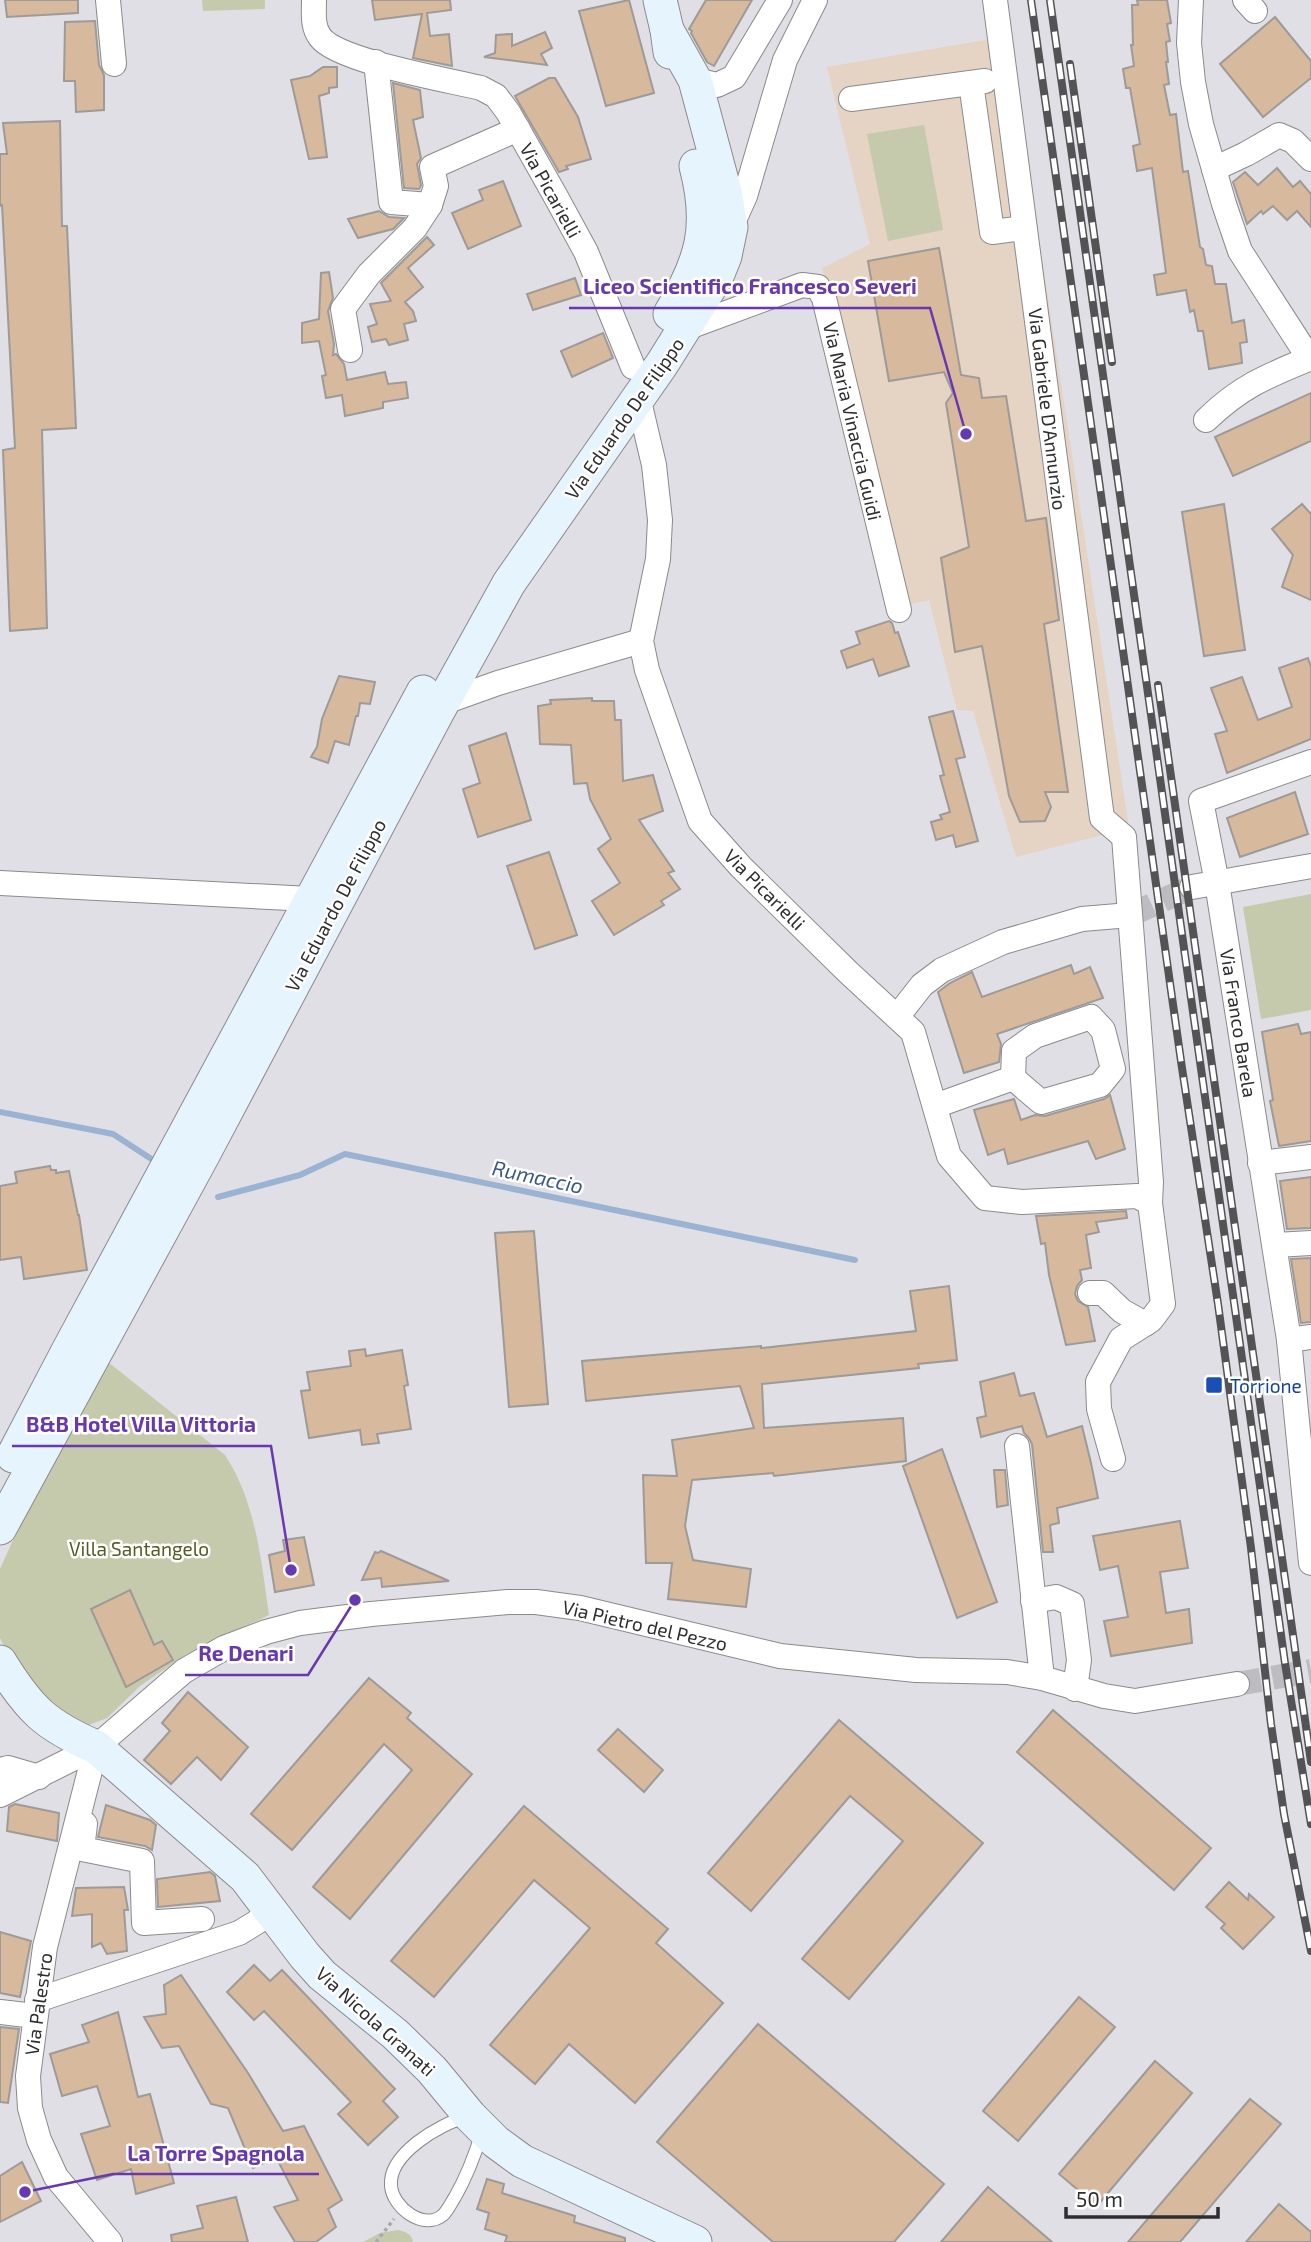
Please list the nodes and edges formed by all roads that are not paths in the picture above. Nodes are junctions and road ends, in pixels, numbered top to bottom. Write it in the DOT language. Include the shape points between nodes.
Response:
graph roads {
  1 [pos="108,0"];
  2 [pos="314,0"];
  3 [pos="780,0"];
  4 [pos="816,0"];
  5 [pos="995,0"];
  6 [pos="1191,0"];
  7 [pos="663,15"];
  8 [pos="376,62"];
  9 [pos="114,64"];
  10 [pos="1005,79"];
  11 [pos="695,80"];
  12 [pos="971,83"];
  13 [pos="851,99"];
  14 [pos="518,129"];
  15 [pos="1311,159"];
  16 [pos="1214,169"];
  17 [pos="430,205"];
  18 [pos="731,227"];
  19 [pos="1024,228"];
  20 [pos="686,328"];
  21 [pos="350,351"];
  22 [pos="1310,358"];
  23 [pos="636,382"];
  24 [pos="1206,420"];
  25 [pos="899,610"];
  26 [pos="641,641"];
  27 [pos="442,703"];
  28 [pos="1310,766"];
  29 [pos="1311,866"];
  30 [pos="0,883"];
  31 [pos="1217,883"];
  32 [pos="1192,887"];
  33 [pos="310,899"];
  34 [pos="1130,915"];
  35 [pos="897,1017"];
  36 [pos="1013,1078"];
  37 [pos="935,1106"];
  38 [pos="1311,1157"];
  39 [pos="1260,1163"];
  40 [pos="1150,1203"];
  41 [pos="1311,1243"];
  42 [pos="1276,1245"];
  43 [pos="1090,1293"];
  44 [pos="1158,1318"];
  45 [pos="1300,1338"];
  46 [pos="1304,1428"];
  47 [pos="1017,1446"];
  48 [pos="1113,1459"];
  49 [pos="0,1482"];
  50 [pos="0,1528"];
  51 [pos="1311,1563"];
  52 [pos="1032,1601"];
  53 [pos="0,1662"];
  54 [pos="1042,1678"];
  55 [pos="1237,1684"];
  56 [pos="10,1688"];
  57 [pos="1075,1689"];
  58 [pos="96,1747"];
  59 [pos="0,1770"];
  60 [pos="39,1777"];
  61 [pos="0,1795"];
  62 [pos="270,1909"];
  63 [pos="202,1919"];
  64 [pos="36,2008"];
  65 [pos="0,2012"];
  66 [pos="476,2123"];
  67 [pos="110,2242"];
  68 [pos="695,2242"];
  1 -- 9 [label="street"];
  2 -- 8 [label="street, Via Picarielli" via="314,27 321,39 335,49"];
  3 -- 11 [label="street" via="734,77 717,85"];
  4 -- 18 [label="street" via="785,60"];
  5 -- 10 [label="street, Via Gabriele D'Annunzio"];
  6 -- 16 [label="street" via="1193,82"];
  7 -- 11 [label="street, Via Eduardo De Filippo"];
  7 -- 23 [label="street, Via Eduardo De Filippo" via="675,87 703,193 703,234 687,286"];
  8 -- 14 [label="street, Via Picarielli" via="481,88 496,96"];
  8 -- 17 [label="street" via="391,202"];
  10 -- 12 [label="street"];
  10 -- 19 [label="street, Via Gabriele D'Annunzio"];
  11 -- 18 [label="street, Via Eduardo De Filippo"];
  12 -- 13 [label="street"];
  12 -- 19 [label="street" via="992,232"];
  14 -- 17 [label="street, Via Picarielli" via="432,167 436,186"];
  14 -- 23 [label="street, Via Picarielli" via="586,252"];
  15 -- 16 [label="street" via="1293,141 1279,135"];
  16 -- 22 [label="street" via="1240,251"];
  17 -- 21 [label="street" via="343,309"];
  18 -- 20 [label="street, Via Eduardo De Filippo" via="717,276"];
  19 -- 34 [label="street, Via Gabriele D'Annunzio" via="1102,818 1124,837"];
  20 -- 23 [label="street, Via Eduardo De Filippo"];
  20 -- 25 [label="street, Via Maria Vinaccia Guidi" via="802,285 818,287"];
  22 -- 24 [label="street" via="1255,381"];
  23 -- 26 [label="street, Via Picarielli" via="654,465 660,520 658,559"];
  23 -- 27 [label="street, Via Eduardo De Filippo" via="509,583"];
  23 -- 33 [label="street, Via Eduardo De Filippo" via="488,574"];
  26 -- 27 [label="street"];
  26 -- 35 [label="street, Via Picarielli" via="700,821 741,867"];
  27 -- 50 [label="street, Via Eduardo De Filippo"];
  28 -- 31 [label="street, Via Franco Barela" via="1201,801"];
  29 -- 31 [label="street"];
  30 -- 33 [label="street"];
  31 -- 32 [label="street"];
  31 -- 39 [label="street, Via Franco Barela"];
  33 -- 49 [label="street, Via Eduardo De Filippo"];
  34 -- 35 [label="street" via="1082,919 1003,942 942,970 922,985"];
  34 -- 40 [label="street"];
  35 -- 37 [label="street, Via Picarielli" via="914,1032"];
  36 -- 37 [label="street"];
  37 -- 40 [label="street, Via Picarielli" via="949,1156 985,1198 1023,1202 1137,1196"];
  38 -- 39 [label="street"];
  39 -- 42 [label="street, Via Franco Barela"];
  40 -- 44 [label="street"];
  41 -- 42 [label="street"];
  42 -- 45 [label="street, Via Franco Barela"];
  43 -- 44 [label="street" via="1103,1293 1122,1311"];
  44 -- 48 [label="street" via="1121,1339 1098,1382 1099,1409"];
  45 -- 46 [label="street, Via Franco Barela"];
  46 -- 51 [label="street, Via Franco Barela"];
  47 -- 52 [label="street"];
  52 -- 54 [label="street"];
  52 -- 57 [label="street" via="1056,1597 1072,1604 1079,1660"];
  53 -- 56 [label="street"];
  54 -- 57 [label="street, Via Pietro del Pezzo"];
  54 -- 58 [label="street, Via Pietro del Pezzo" via="780,1656 580,1608 508,1601 300,1623 266,1632 224,1648 184,1671"];
  55 -- 57 [label="street, Via Pietro del Pezzo" via="1135,1701"];
  56 -- 58 [label="street" via="46,1720"];
  58 -- 60 [label="street, Via Pietro del Pezzo"];
  58 -- 62 [label="street, Via Nicola Granati" via="245,1877"];
  58 -- 63 [label="street" via="82,1849 142,1861 144,1923"];
  58 -- 64 [label="street, Via Palestro" via="45,1947"];
  59 -- 60 [label="street"];
  60 -- 61 [label="street, Via Pietro del Pezzo"];
  62 -- 64 [label="street" via="239,1933"];
  62 -- 66 [label="street, Via Nicola Granati" via="322,1975 432,2070"];
  64 -- 65 [label="street"];
  64 -- 67 [label="street, Via Palestro" via="28,2076 39,2140 56,2178"];
  66 -- 66 [label="lane" via="467,2177 446,2213 423,2220 403,2208 391,2187 394,2169 409,2150 452,2121"];
  66 -- 68 [label="street, Via Nicola Granati" via="522,2161"];
}
